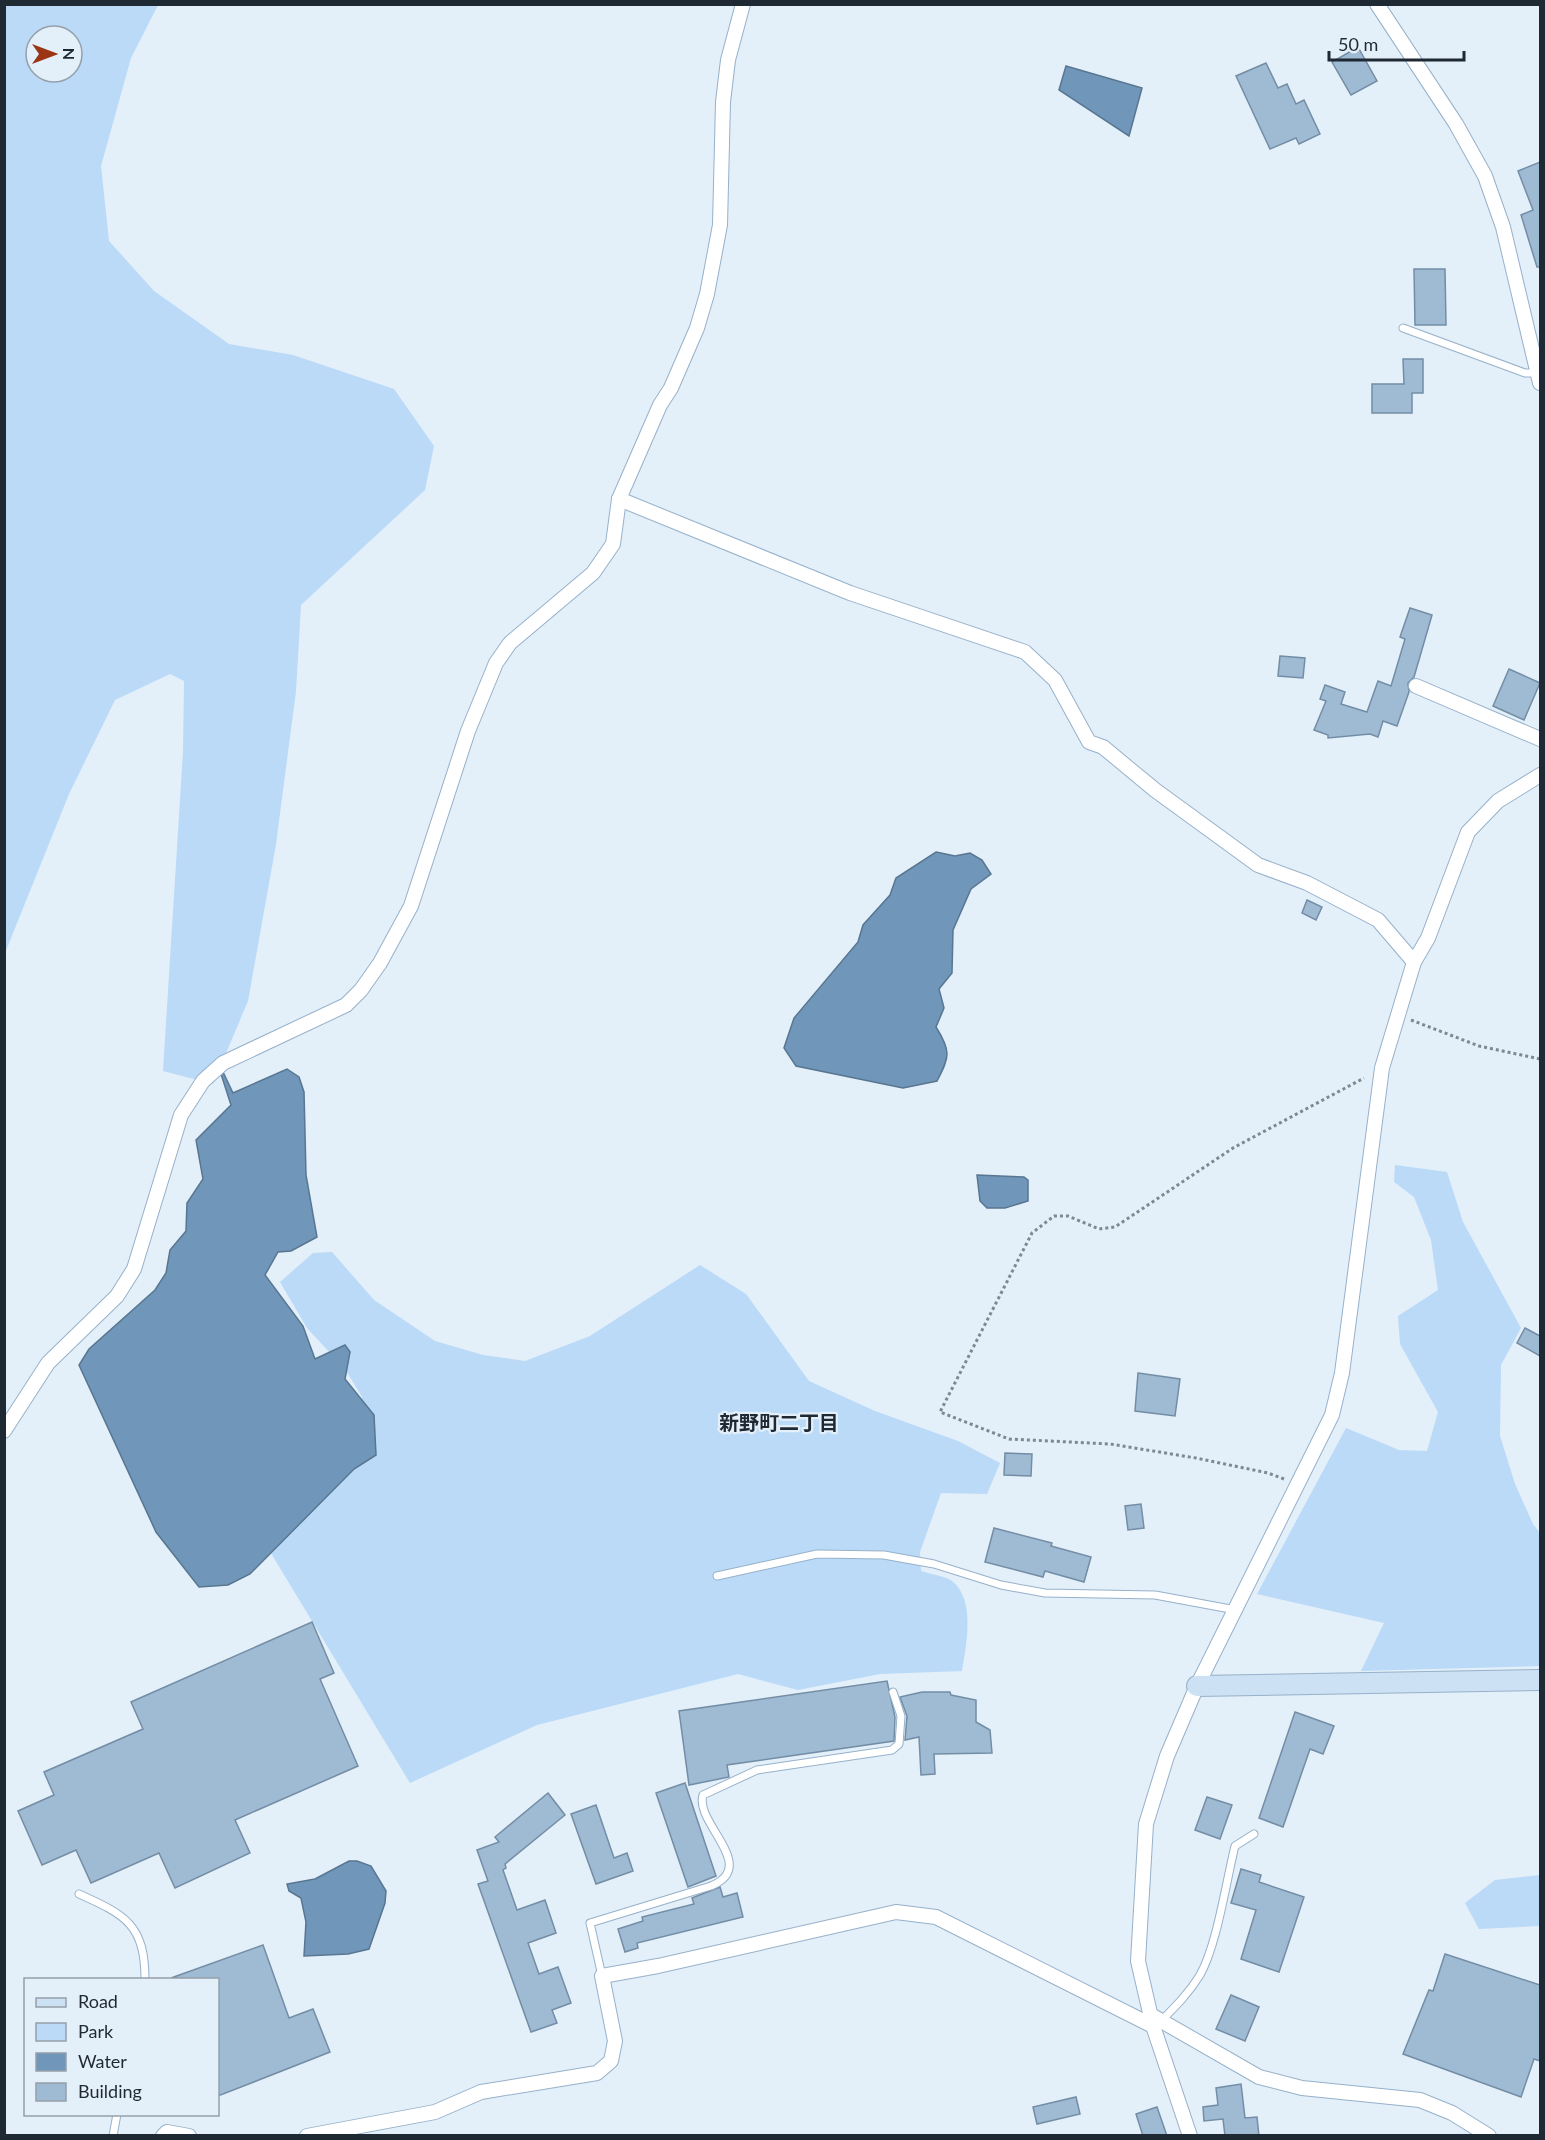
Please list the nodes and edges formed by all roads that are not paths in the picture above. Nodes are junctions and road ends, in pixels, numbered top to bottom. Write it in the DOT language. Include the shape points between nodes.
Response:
graph roads {
  1 [pos="743,4"];
  2 [pos="1377,4"];
  3 [pos="1403,328"];
  4 [pos="1539,376"];
  5 [pos="619,499"];
  6 [pos="1416,686"];
  7 [pos="1540,739"];
  8 [pos="1540,774"];
  9 [pos="1414,962"];
  10 [pos="4,1431"];
  11 [pos="717,1576"];
  12 [pos="1236,1610"];
  13 [pos="1540,1680"];
  14 [pos="1197,1686"];
  15 [pos="893,1692"];
  16 [pos="1254,1834"];
  17 [pos="80,1894"];
  18 [pos="602,1976"];
  19 [pos="145,1978"];
  20 [pos="1155,2021"];
  21 [pos="117,2116"];
  22 [pos="113,2136"];
  23 [pos="163,2136"];
  24 [pos="189,2136"];
  25 [pos="307,2136"];
  26 [pos="1190,2136"];
  27 [pos="1489,2136"];
  1 -- 5 [label="street" via="728,60 720,225 707,294 697,328"];
  2 -- 4 [label="street" via="1456,124 1485,176 1503,227"];
  3 -- 4 [label="lane"];
  5 -- 9 [label="street" via="850,593 1025,652 1055,680 1089,742 1103,747 1258,865 1307,883 1378,920"];
  5 -- 10 [label="street" via="613,544 592,573 510,643 496,663 468,731 411,906 380,963 346,1005 223,1063 203,1081 181,1114 134,1269 117,1296 48,1363"];
  6 -- 7 [label="street"];
  8 -- 9 [label="street" via="1498,801 1468,832 1428,938"];
  9 -- 12 [label="street" via="1382,1068 1342,1373 1332,1415"];
  11 -- 12 [label="lane" via="817,1554 884,1555 1046,1593 1155,1595"];
  12 -- 14 [label="street"];
  13 -- 14 [label="street"];
  14 -- 20 [label="street" via="1167,1756 1146,1824 1138,1961"];
  15 -- 18 [label="lane" via="901,1716 899,1744 892,1750 758,1770 703,1795 703,1813 726,1848 727,1875 711,1886 590,1923"];
  16 -- 20 [label="lane" via="1235,1846 1201,1973 1186,1996"];
  17 -- 19 [label="lane" via="111,1908 137,1931"];
  18 -- 20 [label="street" via="863,1918 909,1912 936,1917"];
  18 -- 25 [label="street" via="615,2041 615,2051 606,2068 576,2077 481,2092 435,2112"];
  20 -- 26 [label="street"];
  20 -- 27 [label="street" via="1259,2077 1302,2088 1420,2100 1452,2113"];
  21 -- 22 [label="lane"];
  23 -- 24 [label="street" via="167,2132"];
}
